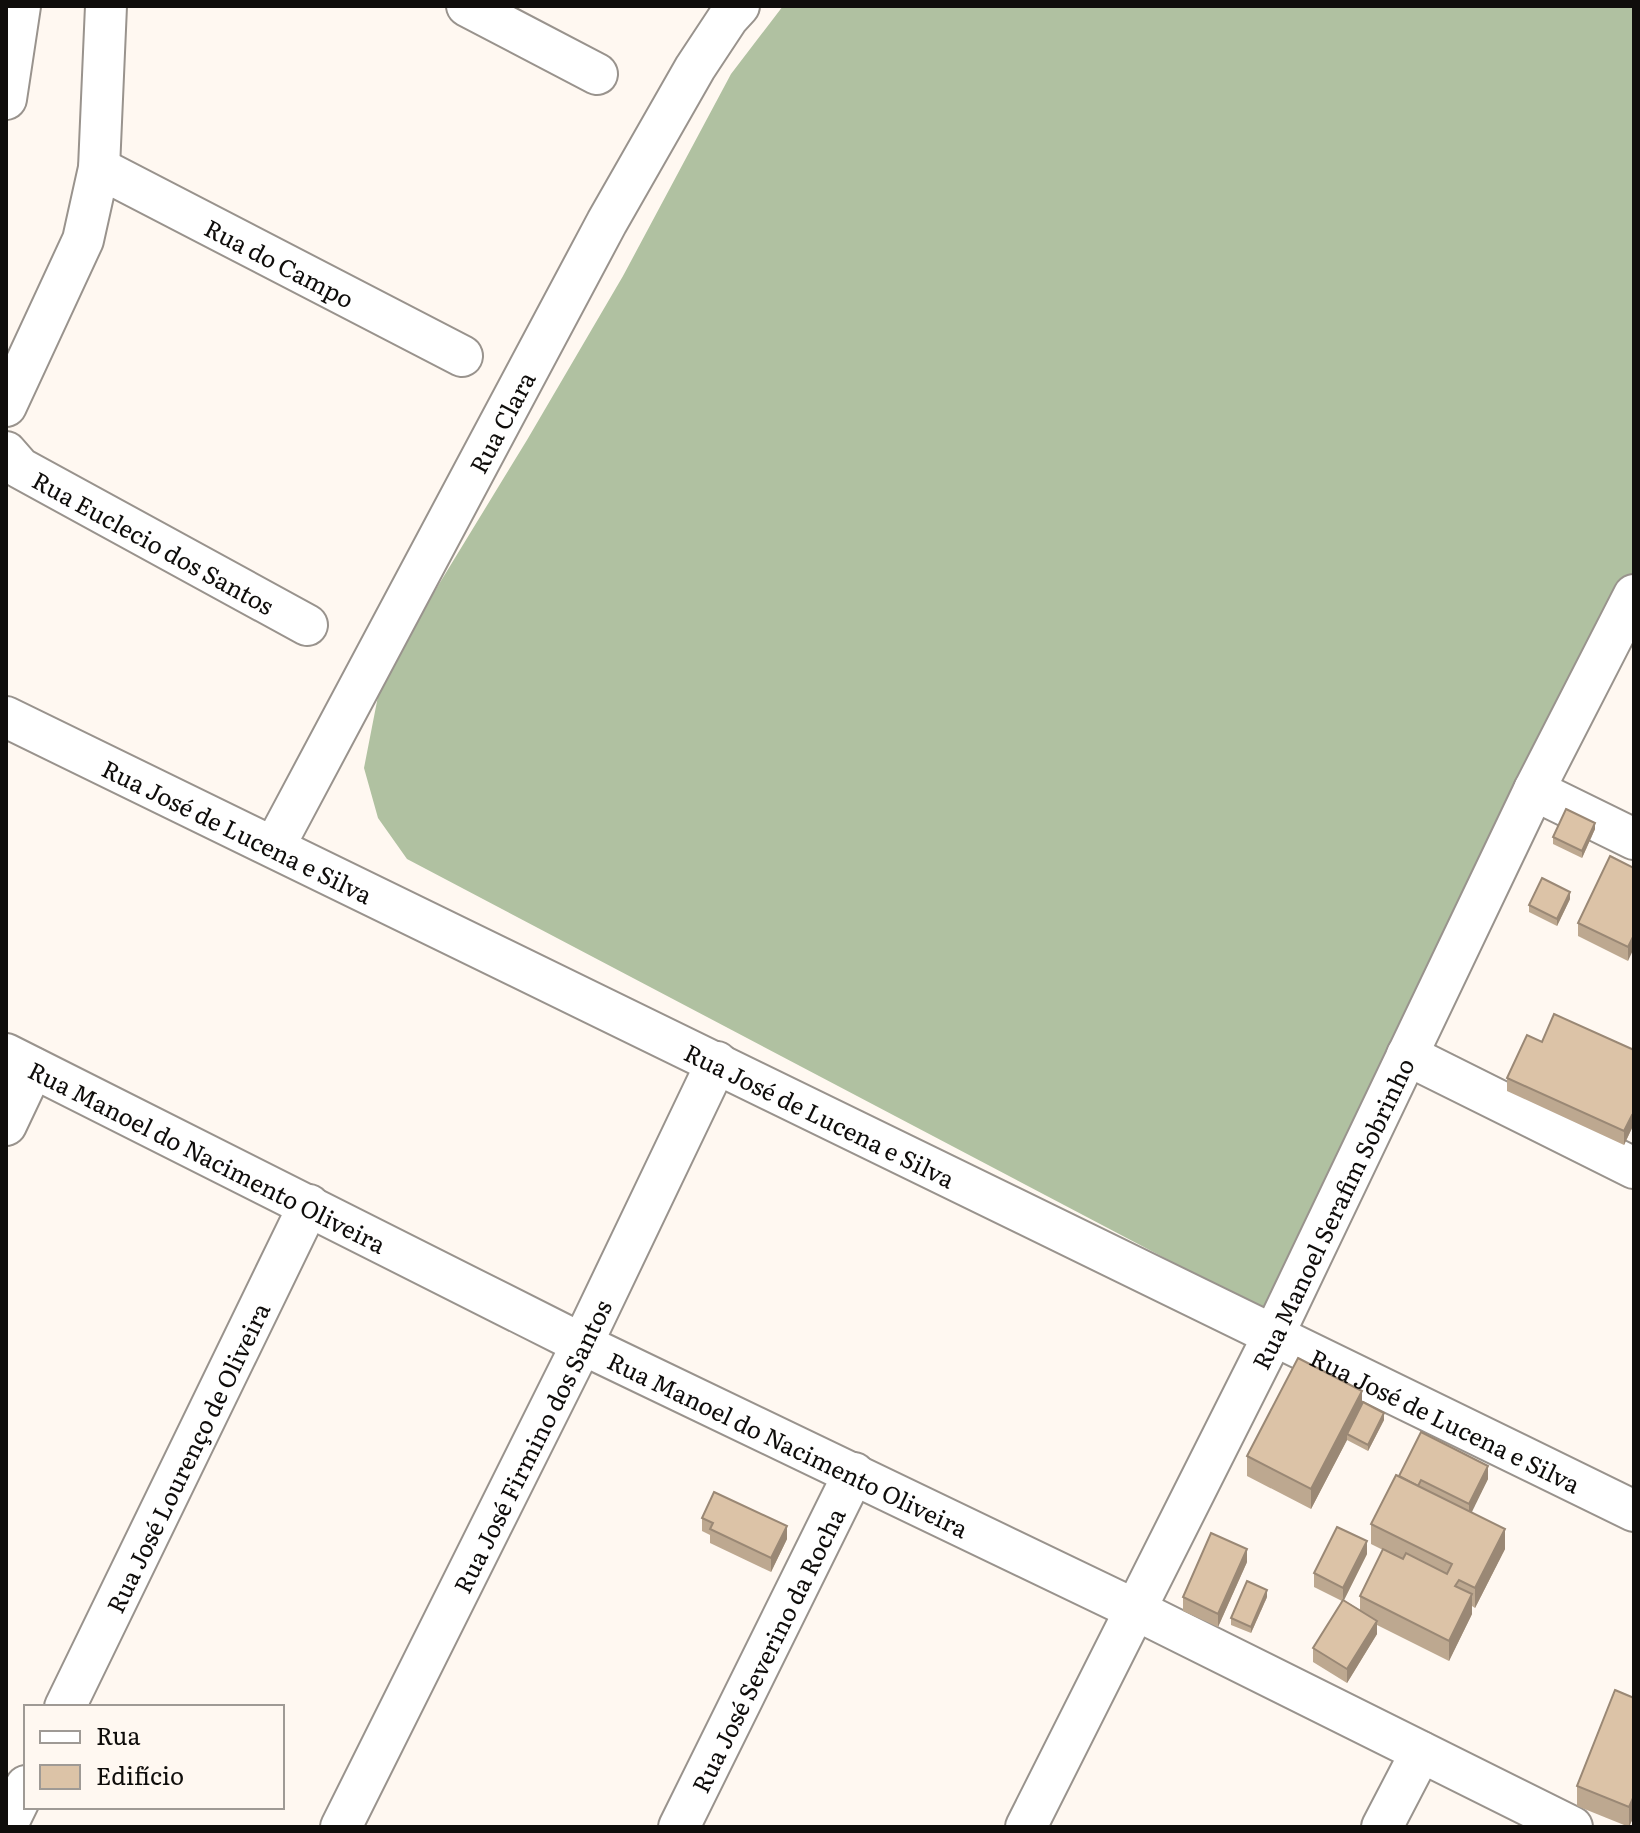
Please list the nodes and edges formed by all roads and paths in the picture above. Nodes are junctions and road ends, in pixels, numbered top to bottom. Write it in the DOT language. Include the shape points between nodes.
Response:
graph roads {
  1 [pos="20,6"];
  2 [pos="106,6"];
  3 [pos="467,6"];
  4 [pos="739,6"];
  5 [pos="597,74"];
  6 [pos="6,99"];
  7 [pos="99,168"];
  8 [pos="462,356"];
  9 [pos="6,406"];
  10 [pos="6,452"];
  11 [pos="1634,595"];
  12 [pos="307,625"];
  13 [pos="6,717"];
  14 [pos="1534,790"];
  15 [pos="1634,839"];
  16 [pos="274,847"];
  17 [pos="1407,1055"];
  18 [pos="20,1061"];
  19 [pos="717,1062"];
  20 [pos="6,1125"];
  21 [pos="1634,1168"];
  22 [pos="309,1205"];
  23 [pos="1274,1334"];
  24 [pos="582,1344"];
  25 [pos="854,1473"];
  26 [pos="1634,1511"];
  27 [pos="1136,1610"];
  28 [pos="66,1705"];
  29 [pos="1421,1752"];
  30 [pos="24,1790"];
  31 [pos="6,1827"];
  32 [pos="341,1827"];
  33 [pos="679,1827"];
  34 [pos="1026,1827"];
  35 [pos="1382,1827"];
  36 [pos="1572,1827"];
  1 -- 6 [label="street"];
  2 -- 7 [label="street"];
  3 -- 5 [label="street"];
  4 -- 16 [label="street, Rua Clara" via="695,68 607,222"];
  7 -- 8 [label="street, Rua do Campo"];
  7 -- 9 [label="street" via="83,240"];
  10 -- 12 [label="street, Rua Euclecio dos Santos" via="20,468"];
  11 -- 14 [label="street, Rua Manoel Serafim Sobrinho"];
  13 -- 16 [label="street, Rua José de Lucena e Silva"];
  14 -- 15 [label="street"];
  14 -- 17 [label="street, Rua Manoel Serafim Sobrinho"];
  16 -- 19 [label="street, Rua José de Lucena e Silva"];
  17 -- 21 [label="street"];
  17 -- 23 [label="street, Rua Manoel Serafim Sobrinho"];
  18 -- 20 [label="street"];
  18 -- 22 [label="street, Rua Manoel do Nacimento Oliveira"];
  19 -- 23 [label="street, Rua José de Lucena e Silva"];
  19 -- 24 [label="street, Rua José Firmino dos Santos"];
  22 -- 24 [label="street, Rua Manoel do Nacimento Oliveira"];
  22 -- 28 [label="street, Rua José Lourenço de Oliveira"];
  23 -- 26 [label="street, Rua José de Lucena e Silva"];
  23 -- 27 [label="street, Rua Manoel Serafim Sobrinho"];
  24 -- 25 [label="street, Rua Manoel do Nacimento Oliveira"];
  24 -- 32 [label="street, Rua José Firmino dos Santos"];
  25 -- 27 [label="street, Rua Manoel do Nacimento Oliveira"];
  25 -- 33 [label="street, Rua José Severino da Rocha"];
  27 -- 29 [label="street, Rua Manoel do Nacimento Oliveira"];
  27 -- 34 [label="street, Rua Manoel Serafim Sobrinho"];
  29 -- 35 [label="street"];
  29 -- 36 [label="street, Rua Manoel do Nacimento Oliveira"];
  30 -- 31 [label="street"];
}
